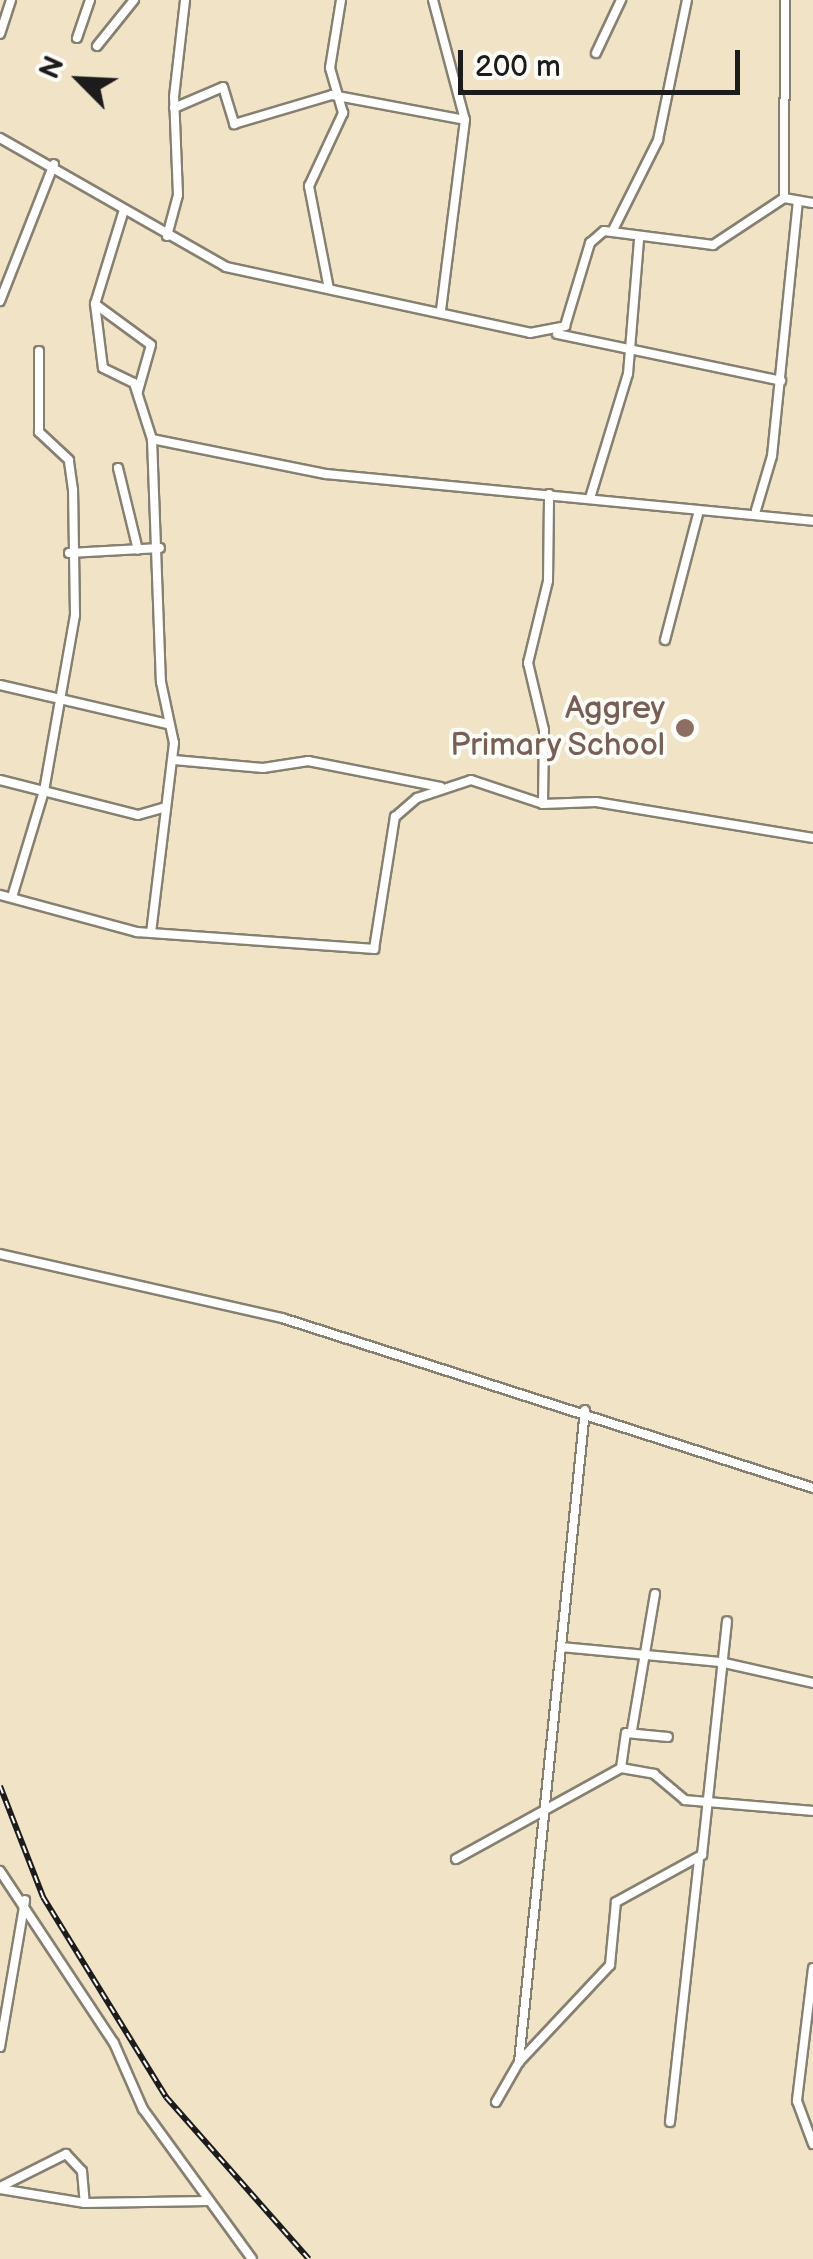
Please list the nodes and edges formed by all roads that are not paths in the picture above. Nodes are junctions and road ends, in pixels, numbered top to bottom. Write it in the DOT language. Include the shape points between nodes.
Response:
graph roads {
  1 [pos="12,0"];
  2 [pos="90,0"];
  3 [pos="134,0"];
  4 [pos="185,0"];
  5 [pos="341,0"];
  6 [pos="432,0"];
  7 [pos="621,0"];
  8 [pos="686,0"];
  9 [pos="785,0"];
  10 [pos="0,34"];
  11 [pos="77,38"];
  12 [pos="97,46"];
  13 [pos="596,53"];
  14 [pos="332,95"];
  15 [pos="174,108"];
  16 [pos="465,120"];
  17 [pos="0,138"];
  18 [pos="54,164"];
  19 [pos="784,198"];
  20 [pos="798,202"];
  21 [pos="813,203"];
  22 [pos="123,213"];
  23 [pos="613,230"];
  24 [pos="167,236"];
  25 [pos="639,240"];
  26 [pos="329,289"];
  27 [pos="0,300"];
  28 [pos="95,304"];
  29 [pos="441,310"];
  30 [pos="557,334"];
  31 [pos="39,351"];
  32 [pos="631,351"];
  33 [pos="782,381"];
  34 [pos="138,391"];
  35 [pos="152,440"];
  36 [pos="118,468"];
  37 [pos="549,494"];
  38 [pos="590,498"];
  39 [pos="756,510"];
  40 [pos="698,514"];
  41 [pos="813,521"];
  42 [pos="160,548"];
  43 [pos="138,550"];
  44 [pos="69,554"];
  45 [pos="665,640"];
  46 [pos="0,685"];
  47 [pos="59,692"];
  48 [pos="168,724"];
  49 [pos="174,760"];
  50 [pos="0,780"];
  51 [pos="440,787"];
  52 [pos="44,791"];
  53 [pos="542,804"];
  54 [pos="164,808"];
  55 [pos="813,838"];
  56 [pos="0,895"];
  57 [pos="12,897"];
  58 [pos="152,933"];
  59 [pos="0,1254"];
  60 [pos="585,1410"];
  61 [pos="813,1488"];
  62 [pos="654,1594"];
  63 [pos="727,1621"];
  64 [pos="561,1646"];
  65 [pos="645,1657"];
  66 [pos="720,1662"];
  67 [pos="813,1683"];
  68 [pos="632,1730"];
  69 [pos="668,1736"];
  70 [pos="621,1768"];
  71 [pos="708,1801"];
  72 [pos="539,1811"];
  73 [pos="813,1811"];
  74 [pos="456,1859"];
  75 [pos="699,1861"];
  76 [pos="0,1871"];
  77 [pos="5,1884"];
  78 [pos="25,1900"];
  79 [pos="813,1968"];
  80 [pos="0,2047"];
  81 [pos="519,2062"];
  82 [pos="496,2102"];
  83 [pos="670,2122"];
  84 [pos="813,2144"];
  85 [pos="0,2188"];
  86 [pos="208,2202"];
  87 [pos="84,2203"];
  88 [pos="252,2259"];
  1 -- 10 [label="street"];
  2 -- 11 [label="street"];
  3 -- 12 [label="street"];
  4 -- 15 [label="street"];
  5 -- 14 [label="street"];
  6 -- 16 [label="street"];
  7 -- 13 [label="street"];
  8 -- 23 [label="street" via="658,140"];
  9 -- 19 [label="street"];
  14 -- 15 [label="street" via="234,124 223,87"];
  14 -- 16 [label="street"];
  14 -- 26 [label="street" via="344,113 310,186"];
  15 -- 24 [label="street" via="178,195"];
  16 -- 29 [label="street"];
  17 -- 18 [label="street"];
  18 -- 22 [label="street"];
  18 -- 27 [label="street"];
  19 -- 20 [label="street"];
  19 -- 25 [label="street" via="713,245"];
  20 -- 21 [label="street"];
  20 -- 33 [label="street"];
  22 -- 24 [label="street"];
  22 -- 28 [label="street"];
  23 -- 25 [label="street"];
  23 -- 30 [label="street" via="590,243"];
  24 -- 26 [label="street" via="226,267"];
  25 -- 32 [label="street"];
  26 -- 29 [label="street"];
  28 -- 34 [label="street" via="103,368"];
  28 -- 34 [label="street" via="151,345"];
  29 -- 30 [label="street"];
  30 -- 32 [label="street"];
  31 -- 44 [label="street" via="39,432 71,474"];
  32 -- 33 [label="street"];
  32 -- 38 [label="street"];
  33 -- 39 [label="street"];
  34 -- 35 [label="street"];
  35 -- 37 [label="street" via="326,474"];
  35 -- 42 [label="street"];
  36 -- 43 [label="street"];
  37 -- 38 [label="street"];
  37 -- 53 [label="street" via="548,582 528,662 544,730"];
  38 -- 40 [label="street"];
  39 -- 40 [label="street"];
  39 -- 41 [label="street"];
  40 -- 45 [label="street"];
  42 -- 43 [label="street"];
  42 -- 48 [label="street"];
  43 -- 44 [label="street"];
  44 -- 47 [label="street" via="75,614"];
  46 -- 47 [label="street"];
  47 -- 48 [label="street" via="110,716"];
  47 -- 52 [label="street"];
  48 -- 49 [label="street"];
  49 -- 51 [label="street" via="263,768 308,762"];
  49 -- 54 [label="street"];
  50 -- 52 [label="street"];
  51 -- 53 [label="street" via="471,780"];
  51 -- 58 [label="street" via="395,817 374,949"];
  52 -- 54 [label="street" via="138,815"];
  52 -- 57 [label="street"];
  53 -- 55 [label="street" via="613,804"];
  54 -- 58 [label="street"];
  56 -- 57 [label="street"];
  57 -- 58 [label="street"];
  59 -- 60 [label="street" via="282,1318"];
  60 -- 61 [label="street"];
  60 -- 64 [label="street"];
  62 -- 65 [label="street"];
  63 -- 66 [label="street"];
  64 -- 65 [label="street"];
  64 -- 72 [label="street"];
  65 -- 66 [label="street"];
  65 -- 68 [label="street"];
  66 -- 67 [label="street"];
  66 -- 71 [label="street"];
  68 -- 69 [label="street"];
  68 -- 70 [label="street"];
  70 -- 71 [label="street" via="654,1774 681,1799"];
  70 -- 72 [label="street"];
  71 -- 73 [label="street"];
  71 -- 75 [label="street"];
  72 -- 74 [label="street"];
  72 -- 81 [label="street"];
  75 -- 81 [label="street" via="616,1902 610,1966"];
  75 -- 83 [label="street"];
  76 -- 77 [label="street"];
  77 -- 78 [label="street"];
  78 -- 80 [label="street"];
  78 -- 86 [label="street" via="144,2109"];
  79 -- 84 [label="street" via="798,2102"];
  81 -- 82 [label="street"];
  85 -- 87 [label="street"];
  85 -- 87 [label="street" via="66,2154 82,2172"];
  86 -- 87 [label="street"];
  86 -- 88 [label="street"];
}
